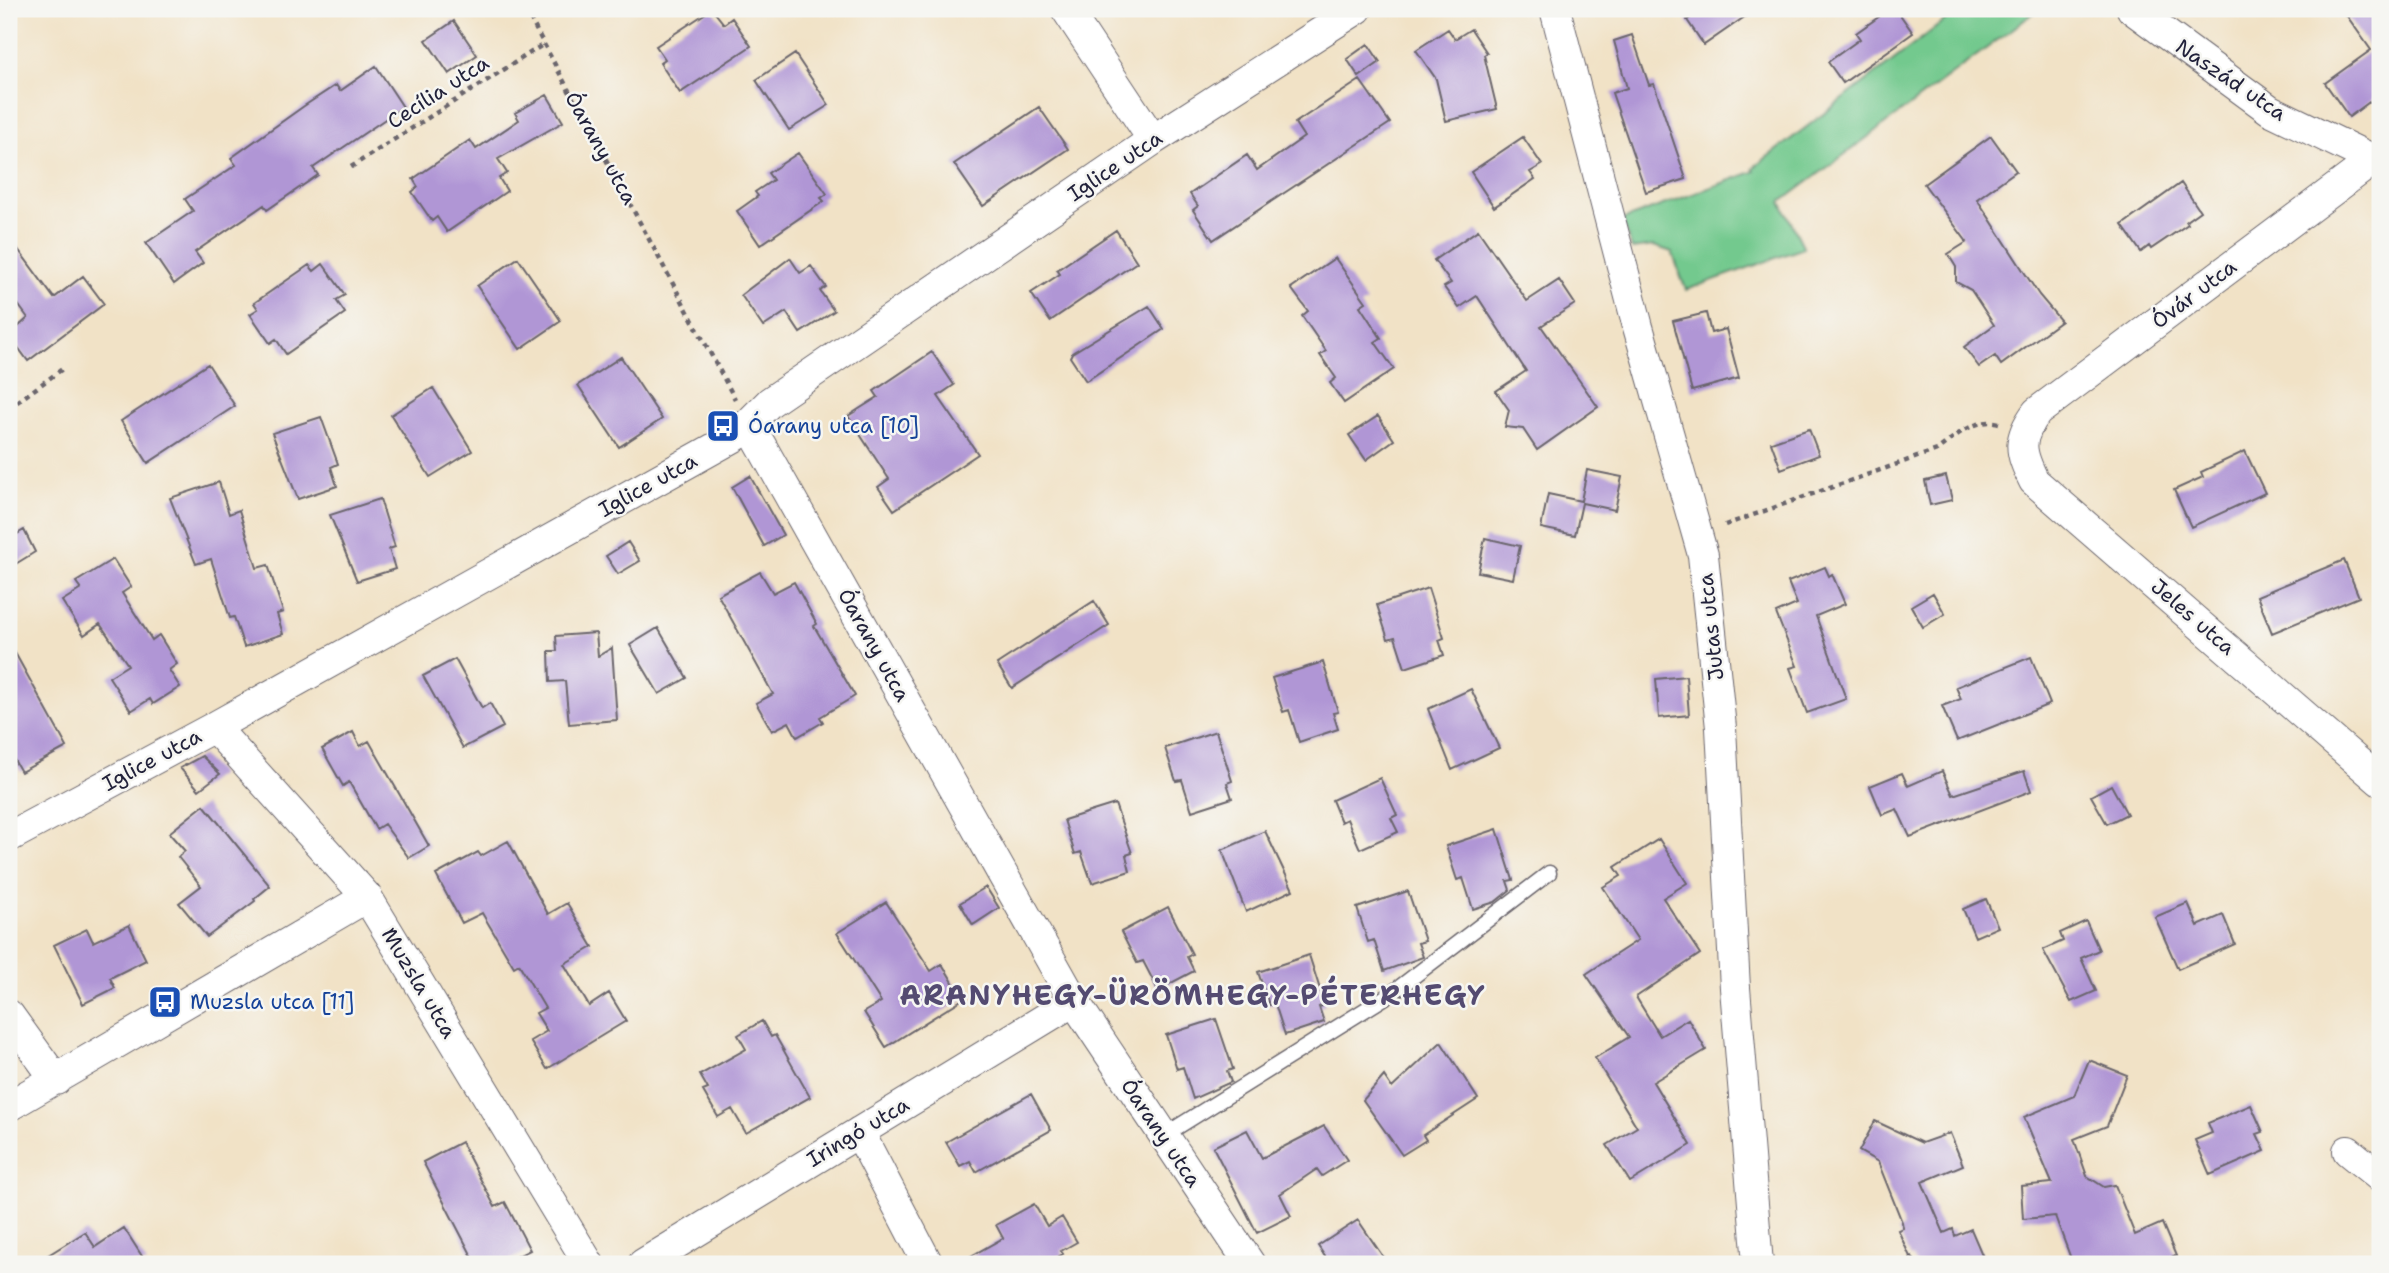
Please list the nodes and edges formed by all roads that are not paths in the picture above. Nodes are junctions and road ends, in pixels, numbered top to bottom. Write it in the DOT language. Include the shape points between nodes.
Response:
graph roads {
  1 [pos="1066,9"];
  2 [pos="1357,9"];
  3 [pos="1555,9"];
  4 [pos="2132,9"];
  5 [pos="1153,140"];
  6 [pos="2377,158"];
  7 [pos="749,424"];
  8 [pos="2023,437"];
  9 [pos="214,727"];
  10 [pos="2380,781"];
  11 [pos="9,837"];
  12 [pos="1549,873"];
  13 [pos="367,897"];
  14 [pos="1074,1001"];
  15 [pos="9,1015"];
  16 [pos="56,1080"];
  17 [pos="9,1106"];
  18 [pos="859,1132"];
  19 [pos="1163,1136"];
  20 [pos="2348,1151"];
  21 [pos="2380,1177"];
  22 [pos="589,1264"];
  23 [pos="643,1264"];
  24 [pos="928,1264"];
  25 [pos="1250,1264"];
  26 [pos="1758,1264"];
  1 -- 5 [label="street"];
  2 -- 5 [label="street, Iglice utca"];
  3 -- 26 [label="street, Jutas utca" via="1703,555 1721,728 1735,988"];
  4 -- 6 [label="street, Naszád utca" via="2270,110"];
  5 -- 7 [label="street, Iglice utca" via="770,401"];
  6 -- 8 [label="street, Óvár utca" via="2036,412"];
  7 -- 9 [label="street, Iglice utca" via="736,436"];
  7 -- 14 [label="street, Óarany utca"];
  8 -- 10 [label="street, Jeles utca" via="2024,460 2034,481"];
  9 -- 11 [label="street, Iglice utca"];
  9 -- 13 [label="street, Muzsla utca"];
  12 -- 19 [label="lane" via="1392,993"];
  13 -- 16 [label="street"];
  13 -- 22 [label="street, Muzsla utca"];
  14 -- 18 [label="street, Iringó utca"];
  14 -- 19 [label="street, Óarany utca"];
  15 -- 16 [label="street"];
  16 -- 17 [label="street"];
  18 -- 23 [label="street, Iringó utca"];
  18 -- 24 [label="street"];
  19 -- 25 [label="street, Óarany utca"];
  20 -- 21 [label="street"];
}
